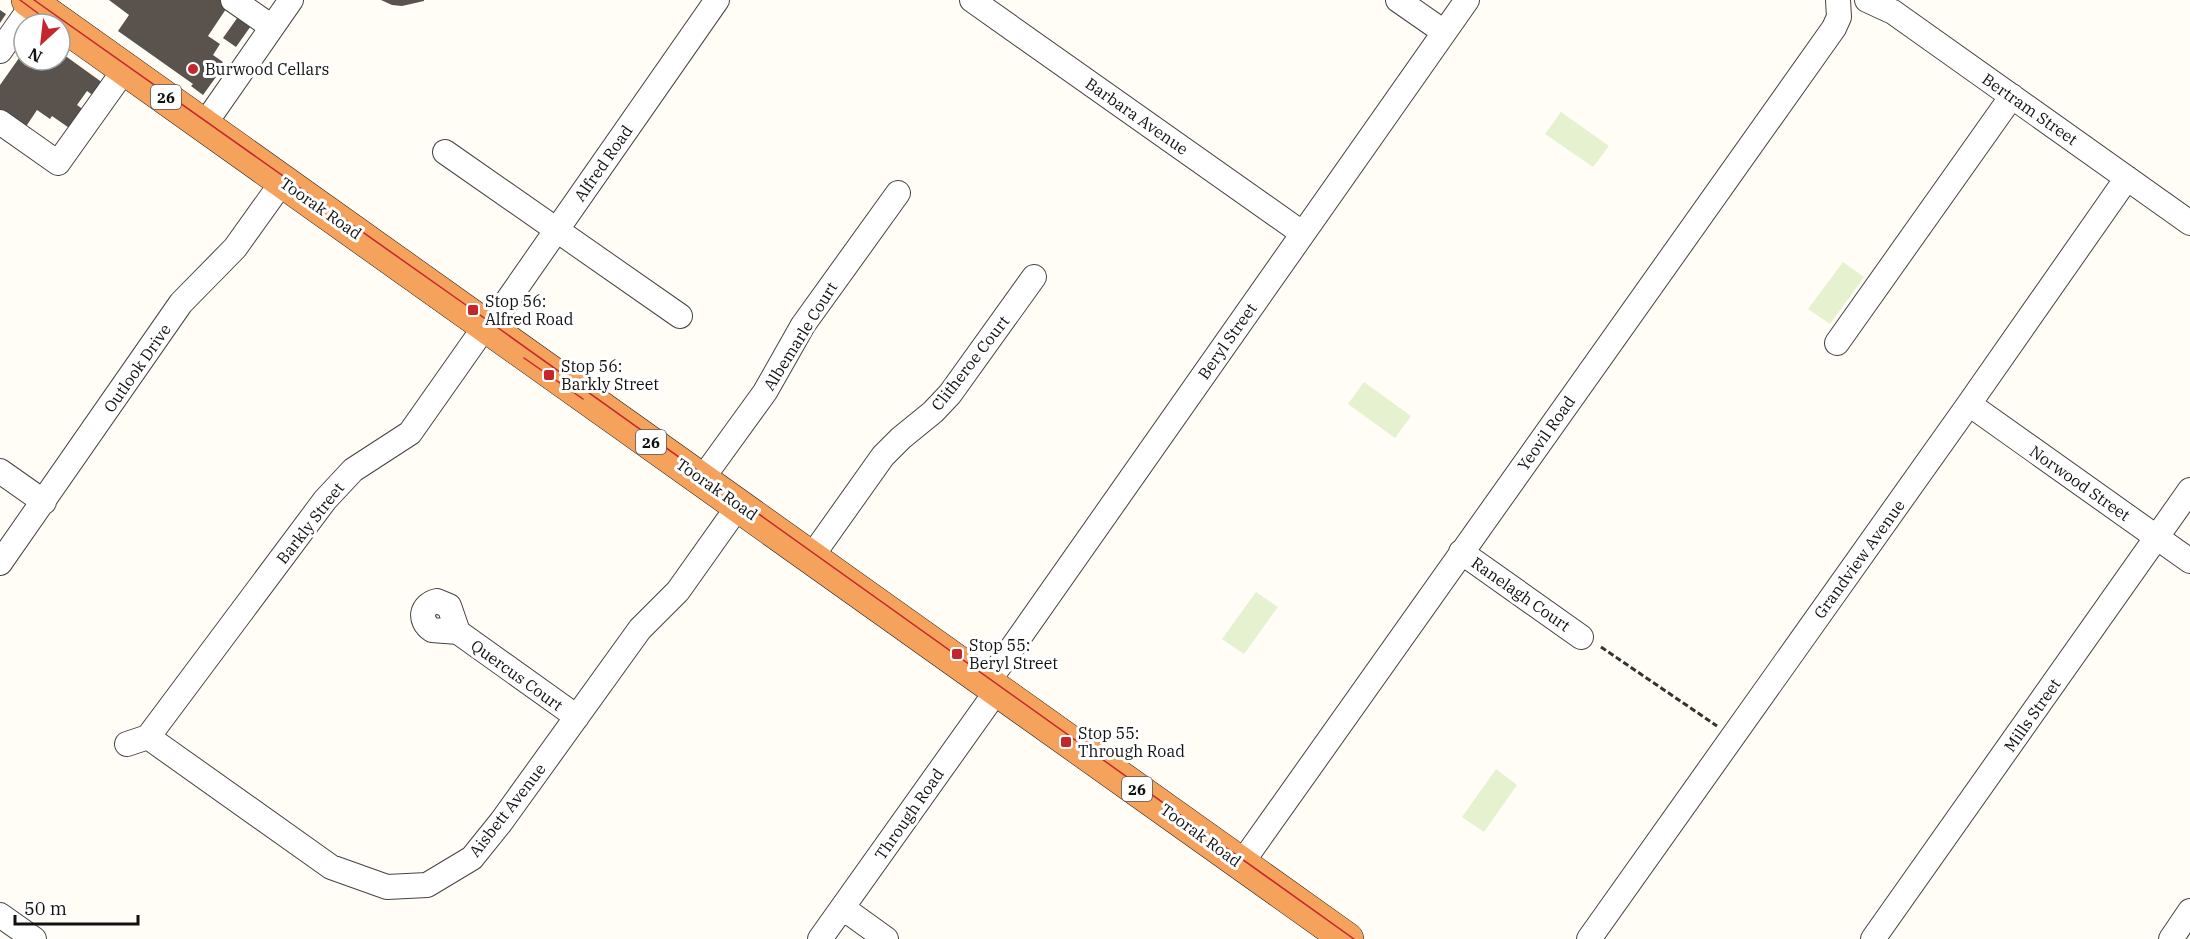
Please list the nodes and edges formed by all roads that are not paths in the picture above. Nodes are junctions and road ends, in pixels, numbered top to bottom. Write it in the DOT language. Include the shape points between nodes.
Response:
graph roads {
  1 [pos="233,0"];
  2 [pos="291,0"];
  3 [pos="717,0"];
  4 [pos="972,0"];
  5 [pos="1398,0"];
  6 [pos="1467,0"];
  7 [pos="1838,0"];
  8 [pos="1867,0"];
  9 [pos="31,2"];
  10 [pos="272,27"];
  11 [pos="1444,32"];
  12 [pos="0,51"];
  13 [pos="125,69"];
  14 [pos="2012,96"];
  15 [pos="0,122"];
  16 [pos="204,125"];
  17 [pos="445,152"];
  18 [pos="2127,178"];
  19 [pos="283,181"];
  20 [pos="898,193"];
  21 [pos="2190,223"];
  22 [pos="556,230"];
  23 [pos="1302,233"];
  24 [pos="1034,277"];
  25 [pos="680,316"];
  26 [pos="488,326"];
  27 [pos="1837,343"];
  28 [pos="1969,404"];
  29 [pos="0,471"];
  30 [pos="702,479"];
  31 [pos="2190,490"];
  32 [pos="44,502"];
  33 [pos="739,505"];
  34 [pos="2157,537"];
  35 [pos="1461,552"];
  36 [pos="812,556"];
  37 [pos="2190,561"];
  38 [pos="0,563"];
  39 [pos="458,632"];
  40 [pos="1591,642"];
  41 [pos="993,686"];
  42 [pos="577,717"];
  43 [pos="138,740"];
  44 [pos="1241,864"];
  45 [pos="843,908"];
  46 [pos="2190,911"];
  47 [pos="0,915"];
  48 [pos="34,939"];
  49 [pos="820,939"];
  50 [pos="886,939"];
  51 [pos="1347,939"];
  52 [pos="1589,939"];
  53 [pos="1873,939"];
  54 [pos="2171,939"];
  1 -- 10 [label="street"];
  2 -- 10 [label="street"];
  3 -- 22 [label="street, Alfred Road"];
  4 -- 23 [label="street, Barbara Avenue"];
  5 -- 11 [label="street"];
  6 -- 11 [label="street, Beryl Street"];
  7 -- 35 [label="street, Yeovil Road" via="1839,17 1834,28"];
  8 -- 14 [label="street, Bertram Street" via="1893,12"];
  9 -- 12 [label="street"];
  9 -- 13 [label="highway, Toorak Road / 26"];
  10 -- 16 [label="street"];
  11 -- 23 [label="street, Beryl Street"];
  13 -- 15 [label="street" via="58,163"];
  13 -- 16 [label="highway, Toorak Road / 26"];
  14 -- 18 [label="street, Bertram Street"];
  14 -- 27 [label="street"];
  16 -- 19 [label="highway, Toorak Road / 26"];
  17 -- 22 [label="street"];
  18 -- 21 [label="street, Bertram Street"];
  18 -- 28 [label="street, Grandview Avenue"];
  19 -- 26 [label="highway, Toorak Road / 26"];
  19 -- 32 [label="street, Outlook Drive" via="236,248 182,303"];
  20 -- 30 [label="street, Albemarle Court" via="803,325 765,392"];
  22 -- 25 [label="street"];
  22 -- 26 [label="street, Alfred Road"];
  23 -- 41 [label="street, Beryl Street"];
  24 -- 36 [label="street, Clitheroe Court" via="950,394 883,456"];
  26 -- 30 [label="highway, Toorak Road / 26"];
  26 -- 43 [label="street, Barkly Street" via="410,433 353,470 325,500"];
  28 -- 34 [label="street, Norwood Street"];
  28 -- 52 [label="street, Grandview Avenue"];
  29 -- 32 [label="street"];
  30 -- 33 [label="highway, Toorak Road / 26"];
  31 -- 34 [label="street, Mills Street"];
  32 -- 38 [label="street, Outlook Drive"];
  33 -- 36 [label="highway, Toorak Road / 26"];
  33 -- 42 [label="street, Aisbett Avenue" via="678,591 640,629"];
  34 -- 37 [label="street, Norwood Street"];
  34 -- 53 [label="street, Mills Street"];
  35 -- 40 [label="street, Ranelagh Court"];
  35 -- 44 [label="street, Yeovil Road"];
  36 -- 41 [label="highway, Toorak Road / 26"];
  39 -- 42 [label="street, Quercus Court"];
  41 -- 44 [label="highway, Toorak Road / 26"];
  41 -- 45 [label="street, Through Road"];
  42 -- 43 [label="street, Aisbett Avenue" via="472,858 428,885 387,887 331,867"];
  44 -- 51 [label="highway, Toorak Road / 26"];
  45 -- 49 [label="street, Through Road"];
  45 -- 50 [label="street"];
  46 -- 54 [label="street"];
  47 -- 48 [label="street"];
}
